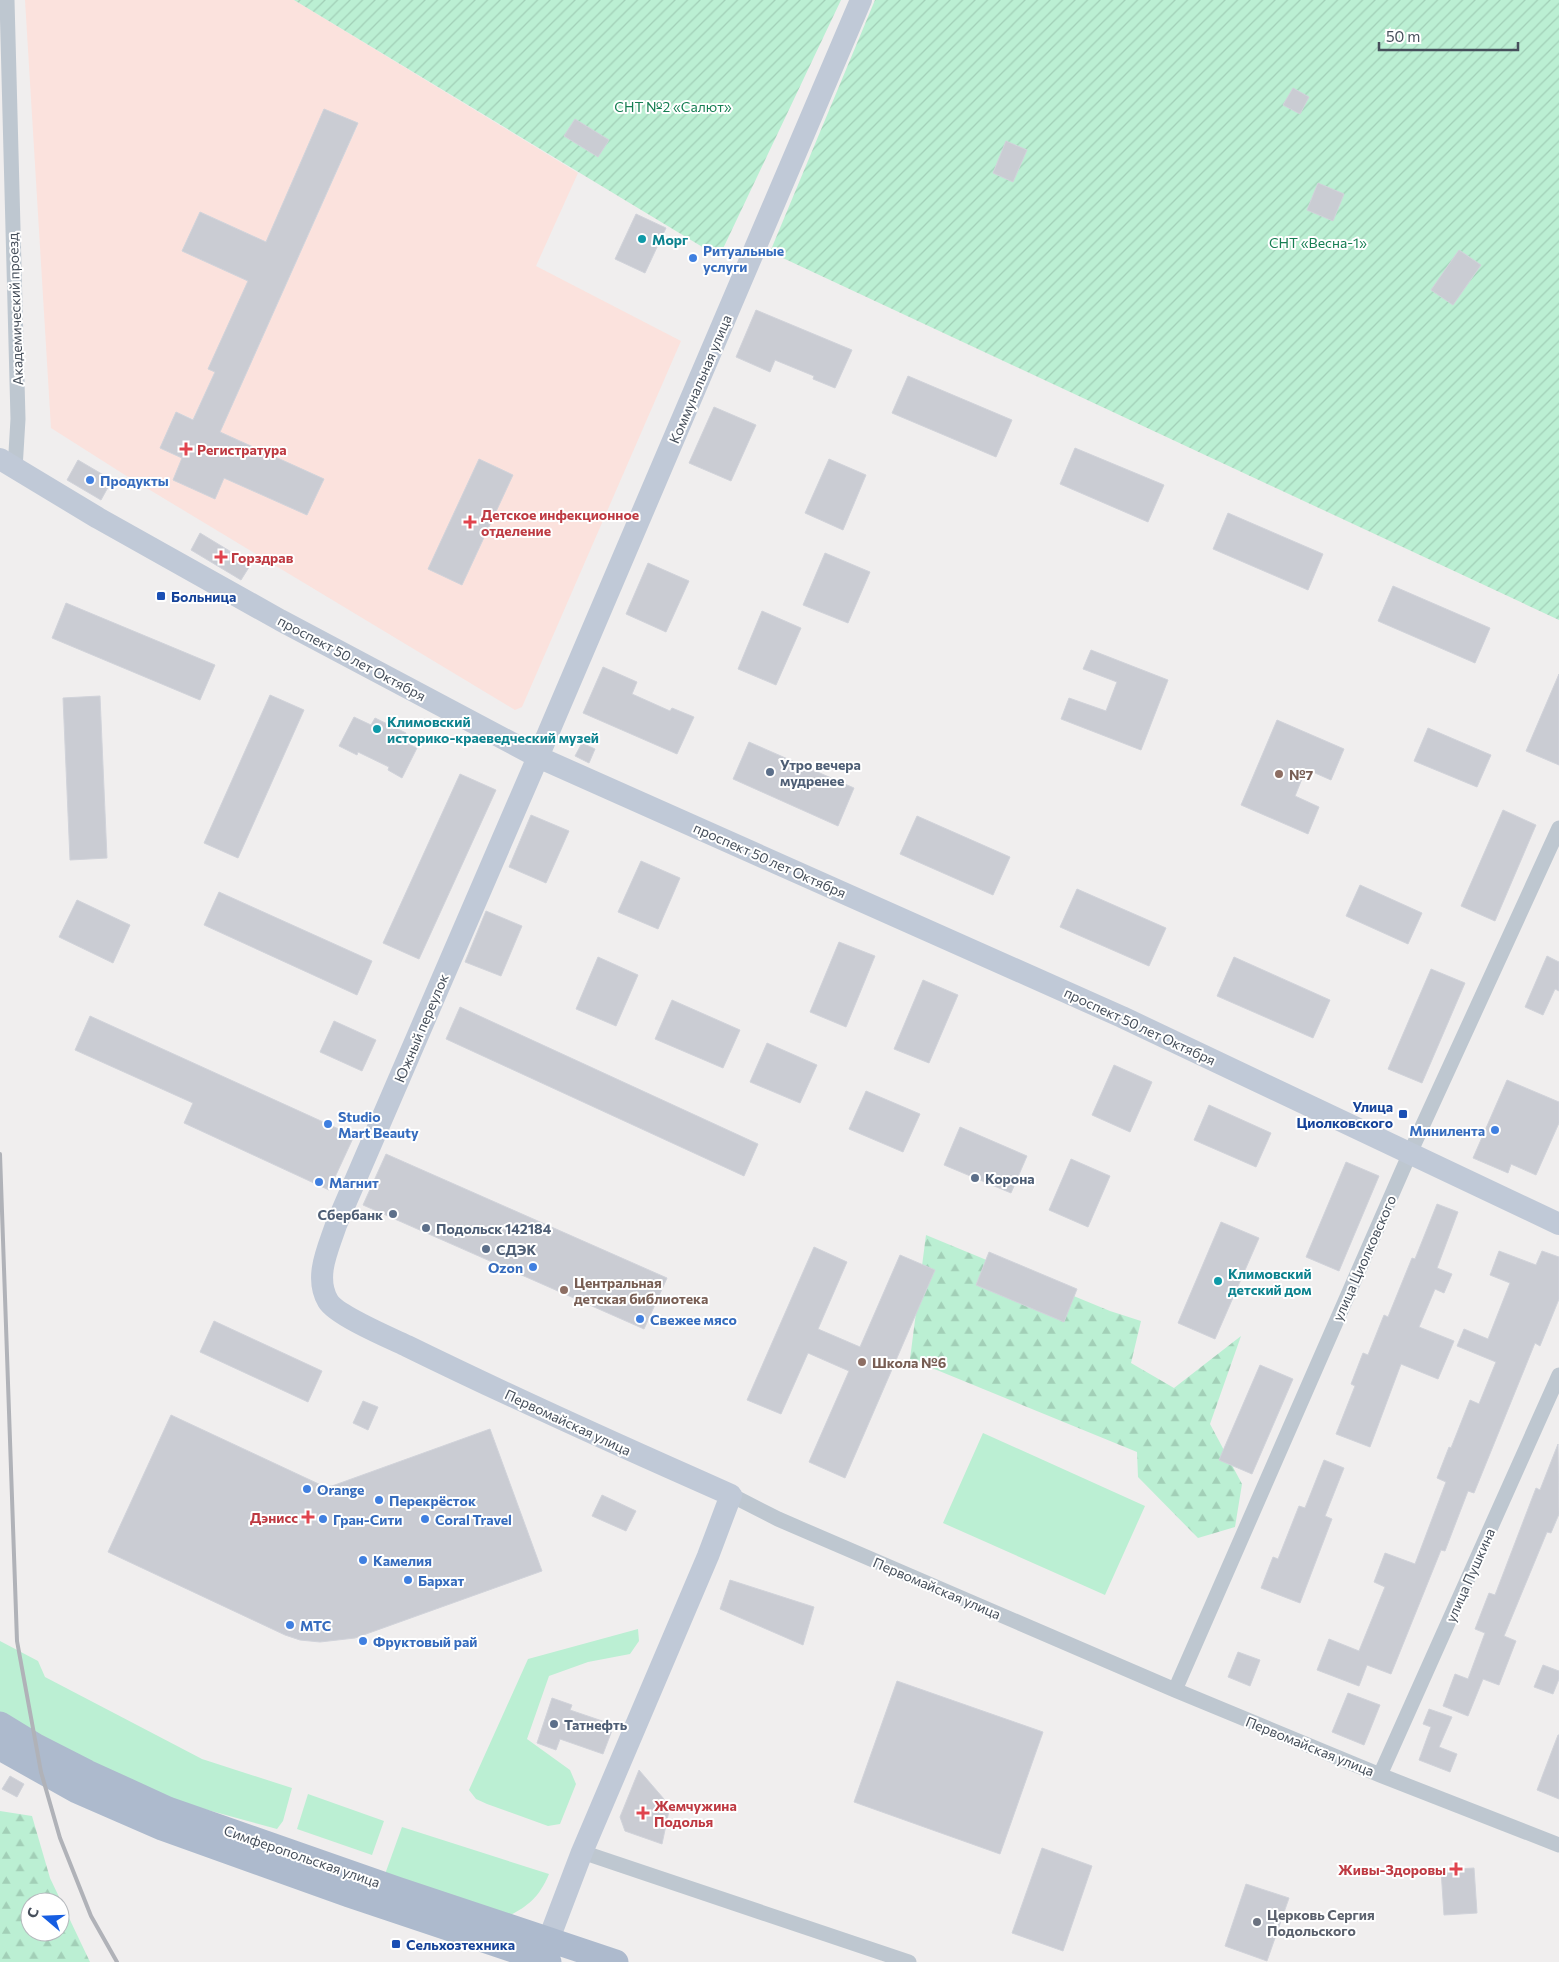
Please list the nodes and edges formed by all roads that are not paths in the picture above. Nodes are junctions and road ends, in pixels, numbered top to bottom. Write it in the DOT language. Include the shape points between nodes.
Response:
graph roads {
  1 [pos="7,0"];
  2 [pos="861,0"];
  3 [pos="8,464"];
  4 [pos="538,757"];
  5 [pos="1559,828"];
  6 [pos="1410,1153"];
  7 [pos="1559,1224"];
  8 [pos="329,1303"];
  9 [pos="1559,1375"];
  10 [pos="730,1496"];
  11 [pos="1175,1690"];
  12 [pos="0,1724"];
  13 [pos="0,1748"];
  14 [pos="1380,1774"];
  15 [pos="1559,1845"];
  16 [pos="582,1852"];
  17 [pos="546,1954"];
  18 [pos="616,1962"];
  19 [pos="909,1962"];
  1 -- 3 [label="street, Академический проезд" via="18,419"];
  2 -- 4 [label="street, Коммунальная улица"];
  3 -- 4 [label="street, проспект 50 лет Октября" via="280,620"];
  4 -- 6 [label="street, проспект 50 лет Октября" via="1122,1017"];
  4 -- 8 [label="street, Южный переулок" via="336,1225 323,1262 321,1284"];
  5 -- 6 [label="street, улица Циолковского"];
  6 -- 7 [label="street, проспект 50 лет Октября"];
  6 -- 11 [label="street, улица Циолковского"];
  8 -- 10 [label="street, Первомайская улица" via="355,1321 460,1372"];
  9 -- 14 [label="street, улица Пушкина"];
  10 -- 11 [label="street, Первомайская улица"];
  10 -- 16 [label="street"];
  11 -- 14 [label="street, Первомайская улица"];
  12 -- 17 [label="main road, Симферопольская улица" via="87,1772 168,1809"];
  13 -- 17 [label="main road, Симферопольская улица" via="77,1791 162,1828 356,1897"];
  14 -- 15 [label="street, Первомайская улица"];
  16 -- 17 [label="street"];
  16 -- 19 [label="street"];
  17 -- 18 [label="main road, Симферопольская улица"];
}
